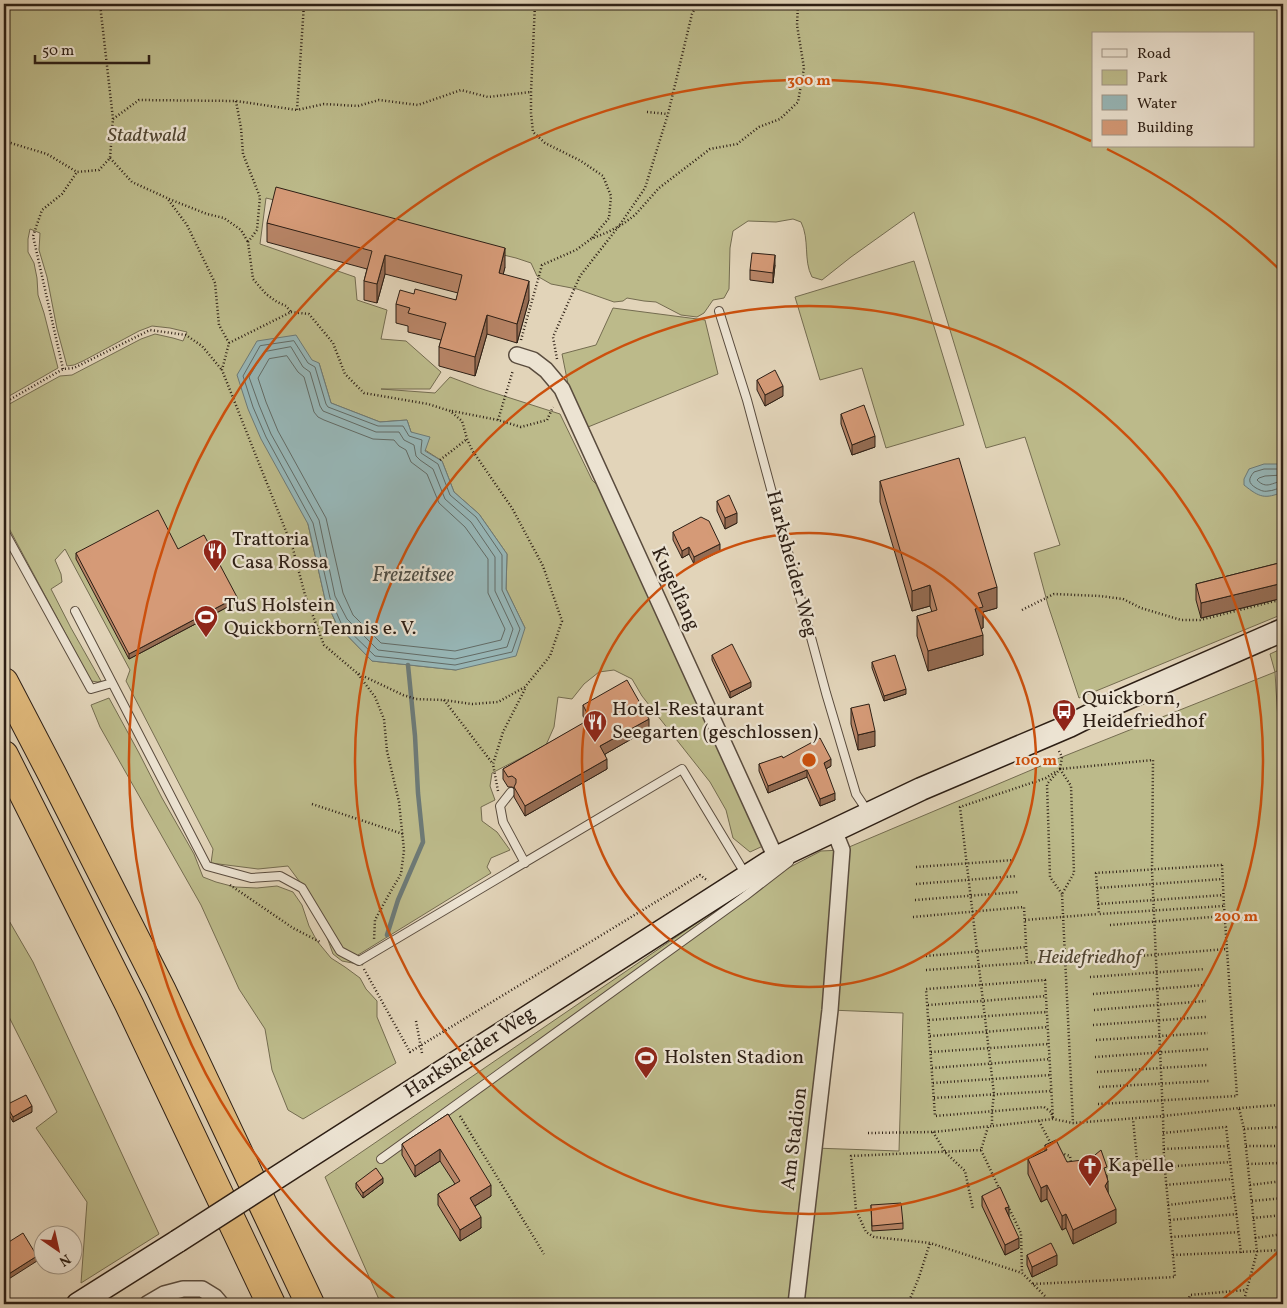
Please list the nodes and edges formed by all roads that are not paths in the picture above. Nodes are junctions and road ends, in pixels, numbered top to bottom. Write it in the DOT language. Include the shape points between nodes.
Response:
graph roads {
  1 [pos="719,311"];
  2 [pos="519,349"];
  3 [pos="4,531"];
  4 [pos="74,611"];
  5 [pos="1283,630"];
  6 [pos="4,682"];
  7 [pos="112,683"];
  8 [pos="4,755"];
  9 [pos="511,792"];
  10 [pos="869,814"];
  11 [pos="829,833"];
  12 [pos="776,858"];
  13 [pos="525,863"];
  14 [pos="747,877"];
  15 [pos="381,1159"];
  16 [pos="78,1304"];
  17 [pos="147,1304"];
  18 [pos="221,1304"];
  19 [pos="271,1304"];
  20 [pos="310,1304"];
  21 [pos="796,1304"];
  1 -- 10 [label="lane, Harksheider Weg" via="747,400 856,794"];
  2 -- 12 [label="street, Kugelfang" via="546,370 562,389"];
  3 -- 7 [label="lane" via="91,689"];
  4 -- 7 [label="lane"];
  5 -- 10 [label="main road, Harksheider Weg"];
  6 -- 20 [label="highway" via="161,989"];
  7 -- 13 [label="lane" via="207,866 251,878 280,876 302,888 340,952 360,961"];
  8 -- 19 [label="highway" via="129,1004"];
  9 -- 13 [label="lane" via="500,806 503,822"];
  10 -- 11 [label="main road, Harksheider Weg"];
  11 -- 12 [label="main road, Harksheider Weg"];
  11 -- 15 [label="lane"];
  11 -- 21 [label="street, Am Stadion" via="842,850 827,1034"];
  12 -- 14 [label="main road, Harksheider Weg"];
  13 -- 14 [label="lane" via="682,769"];
  14 -- 16 [label="main road, Harksheider Weg, bridge"];
  17 -- 18 [label="street" via="183,1288 202,1289"];
}
